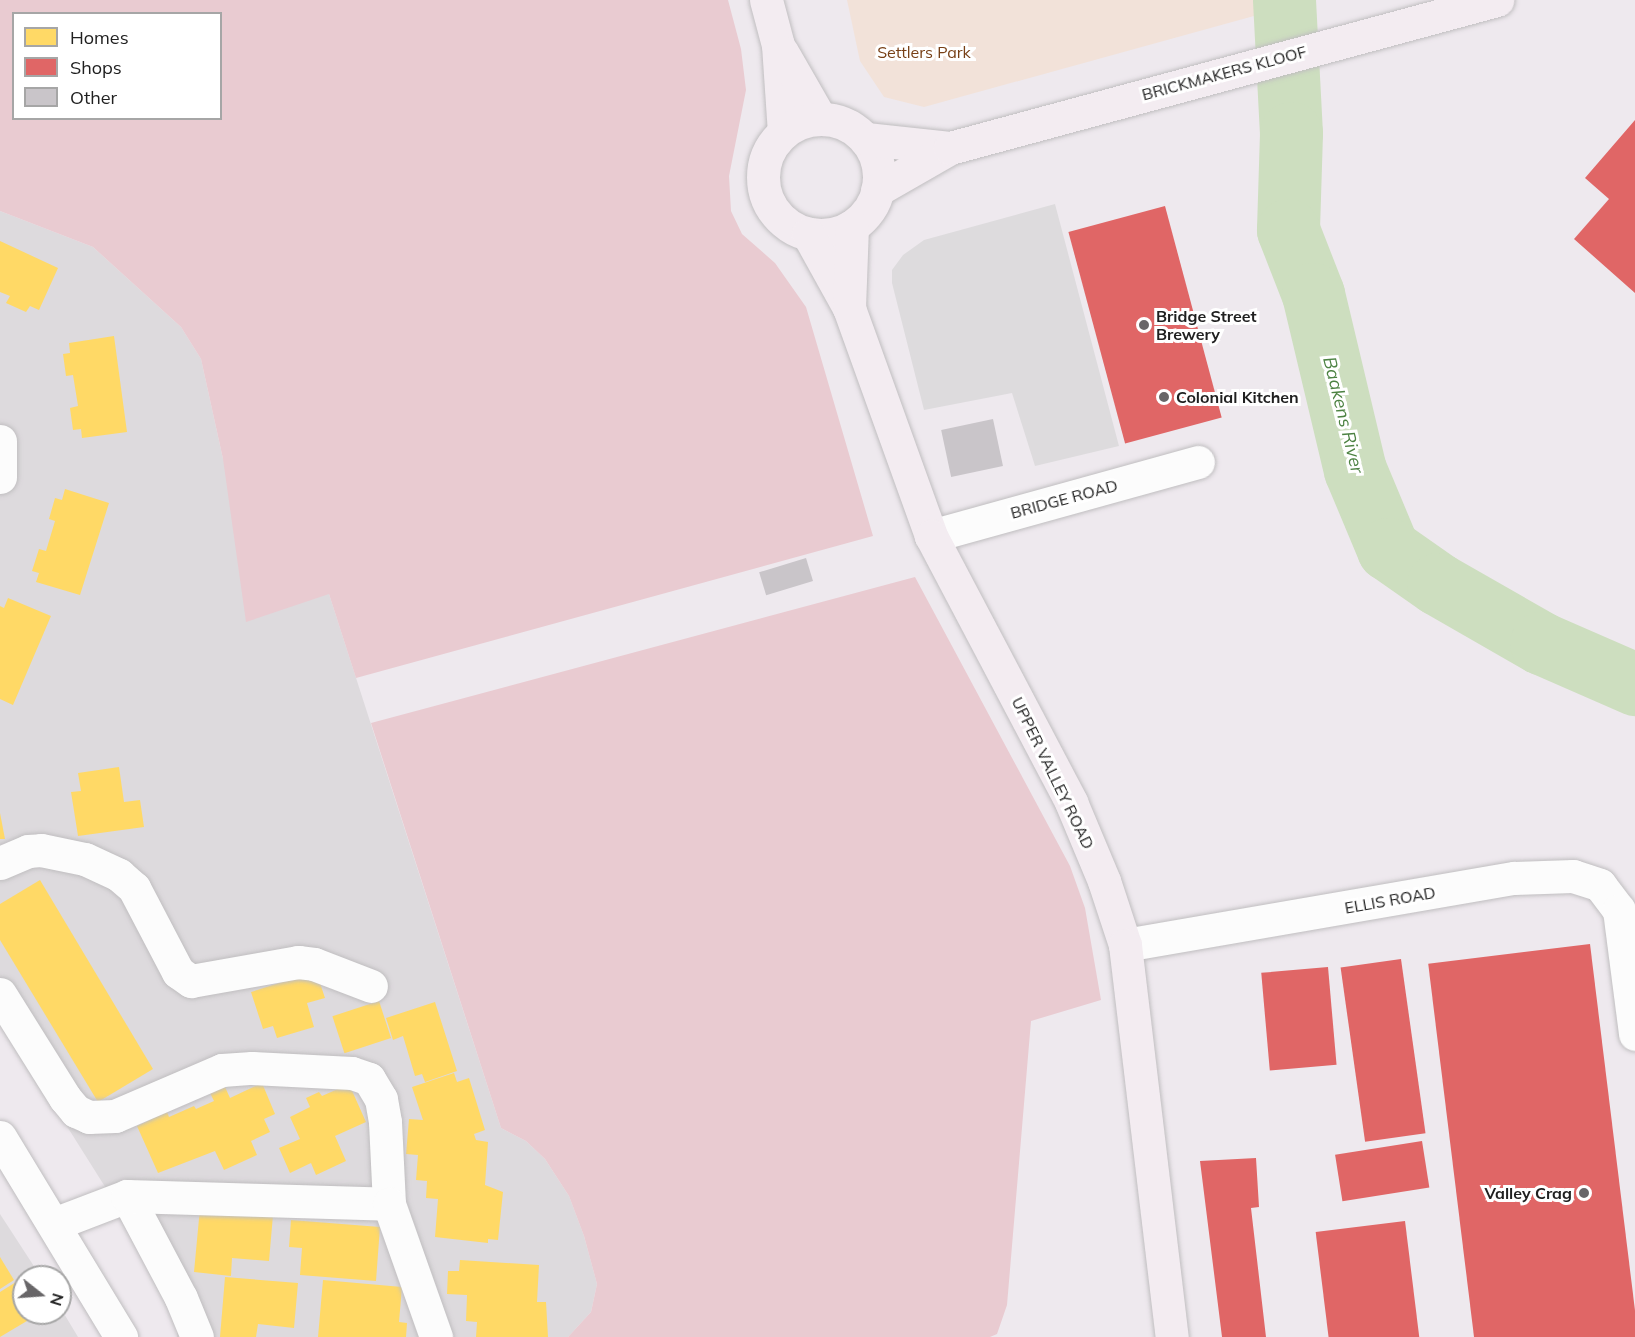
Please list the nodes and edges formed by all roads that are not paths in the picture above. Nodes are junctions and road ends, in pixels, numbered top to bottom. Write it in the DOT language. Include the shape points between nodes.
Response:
graph roads {
  1 [pos="766,0"];
  2 [pos="1497,0"];
  3 [pos="778,45"];
  4 [pos="820,118"];
  5 [pos="784,132"];
  6 [pos="866,140"];
  7 [pos="950,148"];
  8 [pos="877,190"];
  9 [pos="852,226"];
  10 [pos="808,234"];
  11 [pos="849,308"];
  12 [pos="0,441"];
  13 [pos="1198,462"];
  14 [pos="0,477"];
  15 [pos="931,536"];
  16 [pos="0,863"];
  17 [pos="1125,945"];
  18 [pos="371,986"];
  19 [pos="0,994"];
  20 [pos="1635,1034"];
  21 [pos="0,1137"];
  22 [pos="127,1196"];
  23 [pos="389,1204"];
  24 [pos="54,1224"];
  25 [pos="122,1337"];
  26 [pos="197,1337"];
  27 [pos="436,1337"];
  28 [pos="1172,1337"];
  1 -- 3 [label="street"];
  2 -- 7 [label="street, BRICKMAKERS KLOOF"];
  3 -- 4 [label="street"];
  3 -- 5 [label="street"];
  4 -- 5 [label="street" via="801,122"];
  4 -- 6 [label="street" via="845,125"];
  5 -- 10 [label="street" via="764,163 767,200 791,227"];
  6 -- 7 [label="street, BRICKMAKERS KLOOF"];
  6 -- 8 [label="street" via="876,158"];
  7 -- 8 [label="street, BRICKMAKERS KLOOF"];
  8 -- 9 [label="street" via="872,204"];
  9 -- 10 [label="street" via="831,234"];
  9 -- 11 [label="street, UPPER VALLEY ROAD"];
  10 -- 11 [label="street, UPPER VALLEY ROAD"];
  11 -- 15 [label="street, UPPER VALLEY ROAD"];
  12 -- 14 [label="street"];
  13 -- 15 [label="street, BRIDGE ROAD"];
  15 -- 17 [label="street, UPPER VALLEY ROAD" via="1071,802"];
  16 -- 18 [label="street" via="41,850 85,859 119,875 134,888 178,972 191,981 298,962 322,966"];
  17 -- 20 [label="street, ELLIS ROAD" via="1514,878 1574,876 1600,885 1619,910"];
  17 -- 28 [label="street, UPPER VALLEY ROAD"];
  19 -- 23 [label="street" via="64,1098 76,1111 89,1117 115,1116 222,1070 352,1072 369,1079 381,1099 385,1122"];
  21 -- 24 [label="street"];
  22 -- 23 [label="street"];
  22 -- 24 [label="street"];
  22 -- 26 [label="street" via="171,1277"];
  23 -- 27 [label="street"];
  24 -- 25 [label="street"];
}
